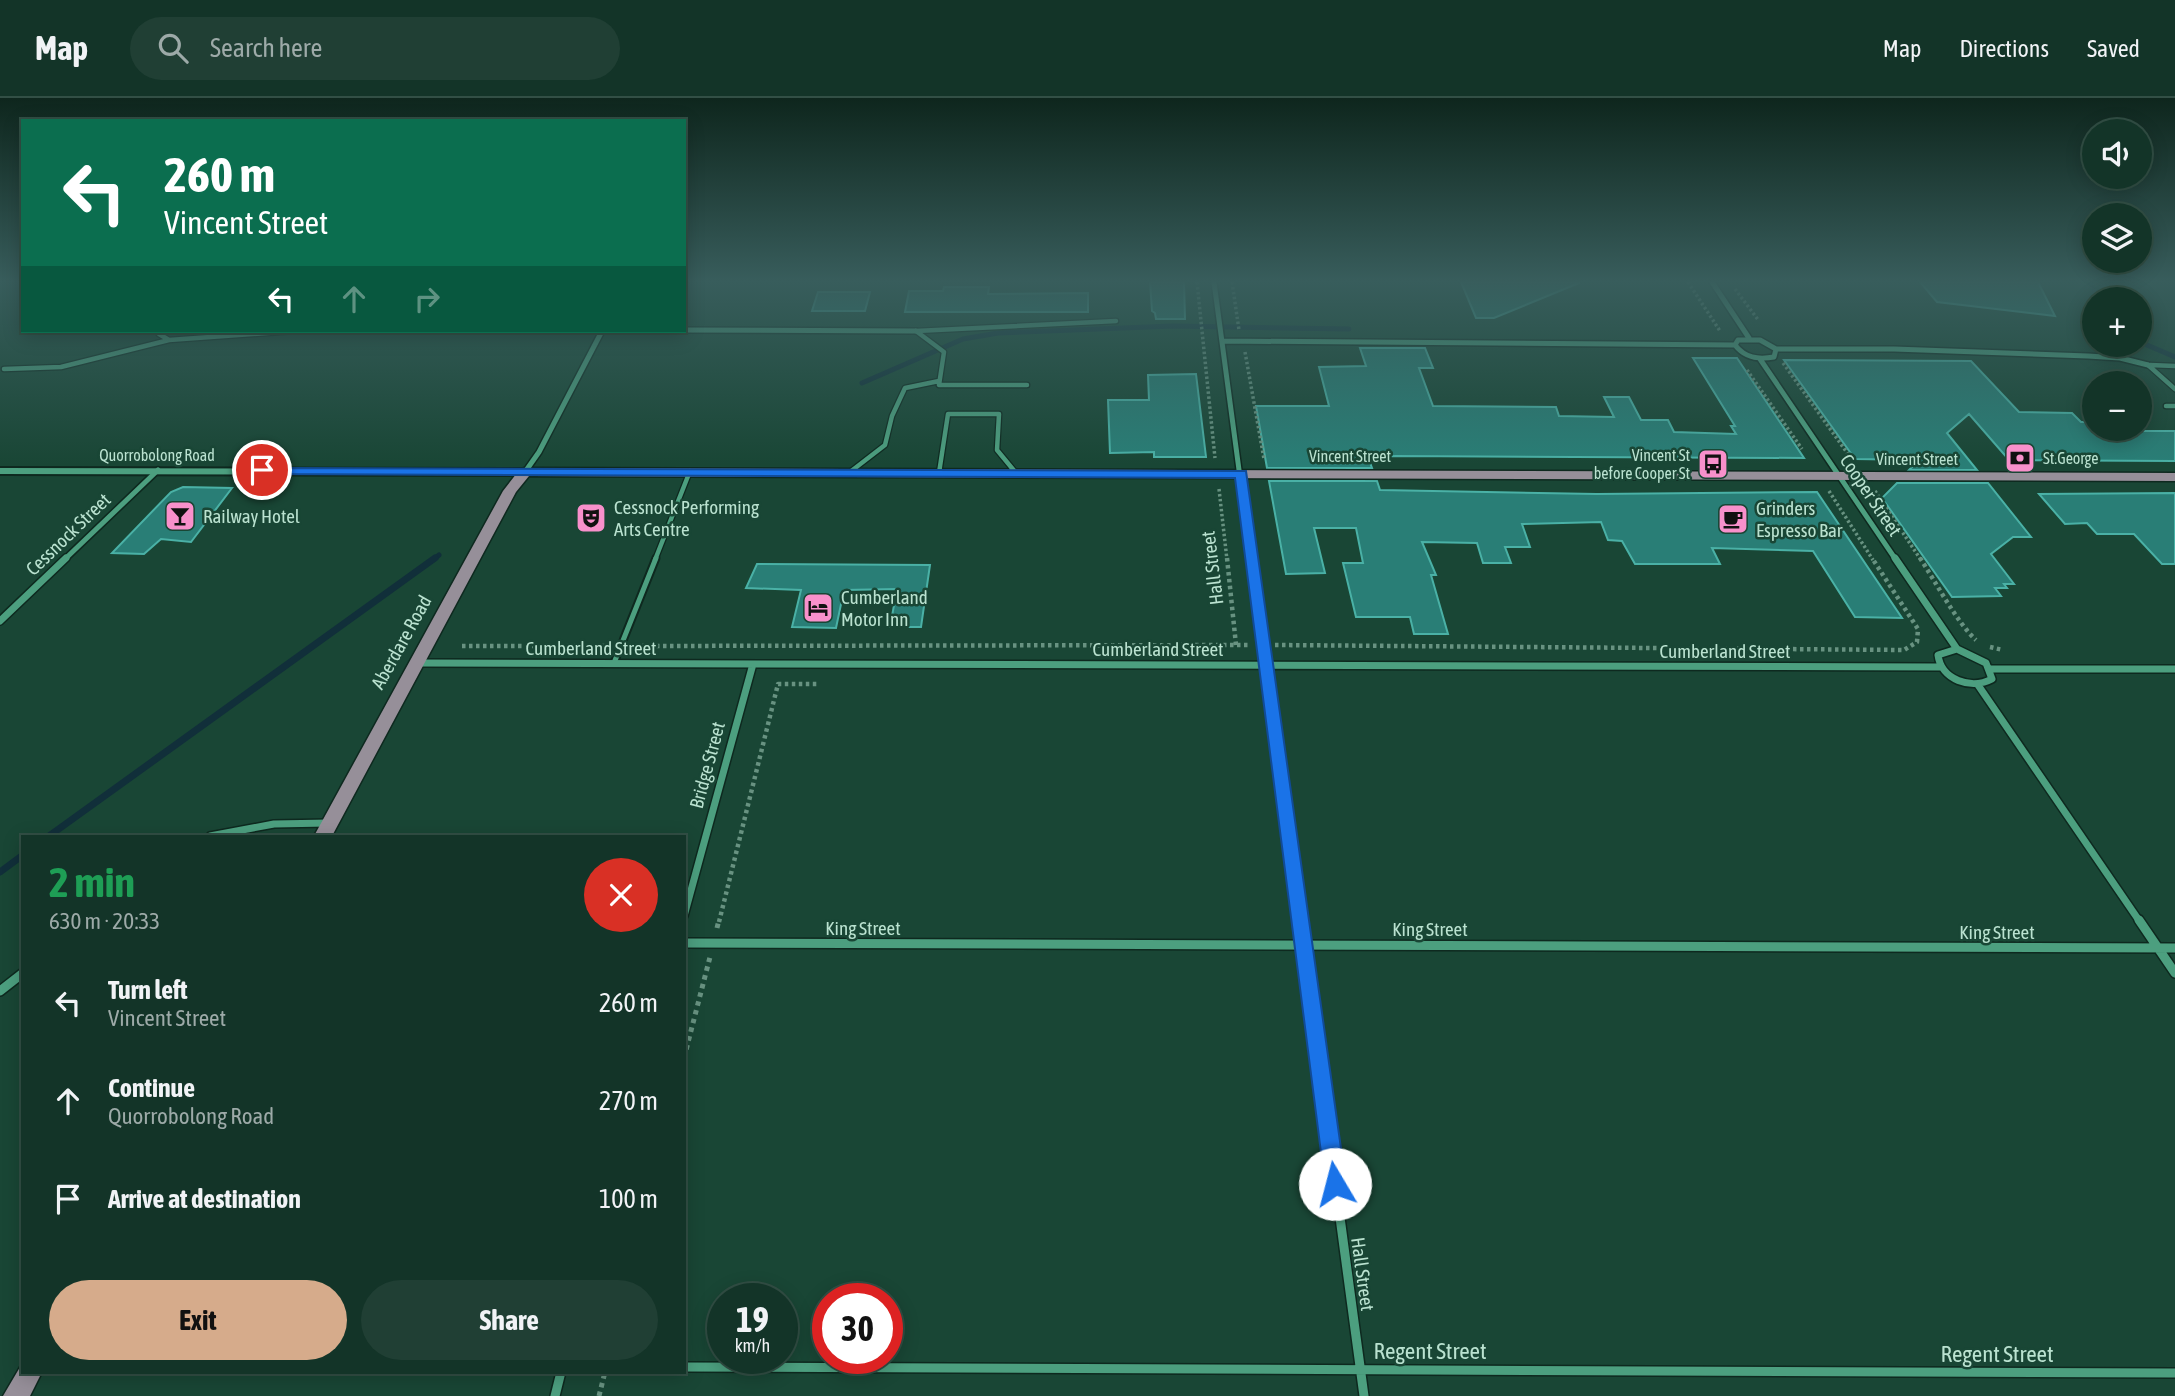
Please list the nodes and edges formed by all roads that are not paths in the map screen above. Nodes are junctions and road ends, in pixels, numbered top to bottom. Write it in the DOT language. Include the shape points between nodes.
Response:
graph roads {
  1 [pos="159,343"];
  2 [pos="596,343"];
  3 [pos="933,343"];
  4 [pos="1222,343"];
  5 [pos="1436,343"];
  6 [pos="1767,343"];
  7 [pos="1735,345"];
  8 [pos="941,348"];
  9 [pos="1776,349"];
  10 [pos="1760,359"];
  11 [pos="2148,365"];
  12 [pos="2174,366"];
  13 [pos="4,369"];
  14 [pos="939,381"];
  15 [pos="1027,385"];
  16 [pos="2175,389"];
  17 [pos="2166,406"];
  18 [pos="2175,406"];
  19 [pos="158,470"];
  20 [pos="690,470"];
  21 [pos="0,471"];
  22 [pos="525,472"];
  23 [pos="850,472"];
  24 [pos="939,473"];
  25 [pos="1016,473"];
  26 [pos="1241,474"];
  27 [pos="1839,476"];
  28 [pos="2175,477"];
  29 [pos="0,621"];
  30 [pos="1957,649"];
  31 [pos="417,663"];
  32 [pos="614,663"];
  33 [pos="753,664"];
  34 [pos="1266,665"];
  35 [pos="1940,667"];
  36 [pos="1992,669"];
  37 [pos="2175,669"];
  38 [pos="1979,685"];
  39 [pos="326,830"];
  40 [pos="216,835"];
  41 [pos="686,909"];
  42 [pos="686,943"];
  43 [pos="1303,945"];
  44 [pos="2158,948"];
  45 [pos="2175,948"];
  46 [pos="2175,973"];
  47 [pos="21,974"];
  48 [pos="0,990"];
  49 [pos="686,1367"];
  50 [pos="1361,1370"];
  51 [pos="2175,1373"];
  52 [pos="28,1374"];
  53 [pos="561,1374"];
  54 [pos="16,1396"];
  55 [pos="555,1396"];
  56 [pos="1364,1396"];
  1 -- 13 [label="lane" via="61,367"];
  2 -- 22 [label="street"];
  3 -- 8 [label="lane"];
  4 -- 26 [label="street, Hall Street"];
  5 -- 7 [label="street"];
  6 -- 9 [label="street"];
  7 -- 10 [label="street" via="1743,354"];
  8 -- 14 [label="lane" via="945,355"];
  9 -- 10 [label="street" via="1774,357"];
  9 -- 11 [label="street" via="2088,356"];
  10 -- 27 [label="street, Cooper Street"];
  11 -- 12 [label="lane"];
  11 -- 16 [label="lane"];
  14 -- 15 [label="lane" via="939,385"];
  14 -- 23 [label="lane" via="905,388 886,445"];
  17 -- 18 [label="lane"];
  19 -- 21 [label="street, Quorrobolong Road"];
  19 -- 22 [label="street, Quorrobolong Road"];
  19 -- 29 [label="street, Cessnock Street"];
  20 -- 22 [label="main road, Vincent Street"];
  20 -- 23 [label="main road, Vincent Street"];
  20 -- 32 [label="lane"];
  22 -- 31 [label="main road, Aberdare Road" via="510,491"];
  23 -- 24 [label="main road, Vincent Street"];
  24 -- 25 [label="main road, Vincent Street"];
  24 -- 25 [label="lane" via="948,414 999,414 997,450"];
  25 -- 26 [label="main road, Vincent Street"];
  26 -- 27 [label="main road, Vincent Street"];
  26 -- 34 [label="street, Hall Street"];
  27 -- 28 [label="main road, Vincent Street"];
  27 -- 30 [label="street, Cooper Street"];
  30 -- 35 [label="street" via="1941,652"];
  30 -- 36 [label="street" via="1976,655"];
  31 -- 32 [label="street, Cumberland Street"];
  31 -- 39 [label="main road, Aberdare Road"];
  32 -- 33 [label="street, Cumberland Street"];
  33 -- 34 [label="street, Cumberland Street"];
  33 -- 41 [label="street, Bridge Street"];
  34 -- 35 [label="street, Cumberland Street"];
  34 -- 43 [label="street, Hall Street"];
  35 -- 38 [label="street" via="1957,680"];
  36 -- 37 [label="street"];
  36 -- 38 [label="street" via="1992,679"];
  38 -- 44 [label="street"];
  39 -- 40 [label="street" via="274,824"];
  42 -- 43 [label="street, King Street"];
  43 -- 44 [label="street, King Street"];
  43 -- 50 [label="street, Hall Street"];
  44 -- 45 [label="street, King Street"];
  44 -- 46 [label="street"];
  47 -- 48 [label="street"];
  49 -- 50 [label="street, Regent Street"];
  50 -- 51 [label="street, Regent Street"];
  50 -- 56 [label="street, Hall Street"];
  52 -- 54 [label="main road"];
  53 -- 55 [label="street"];
}
